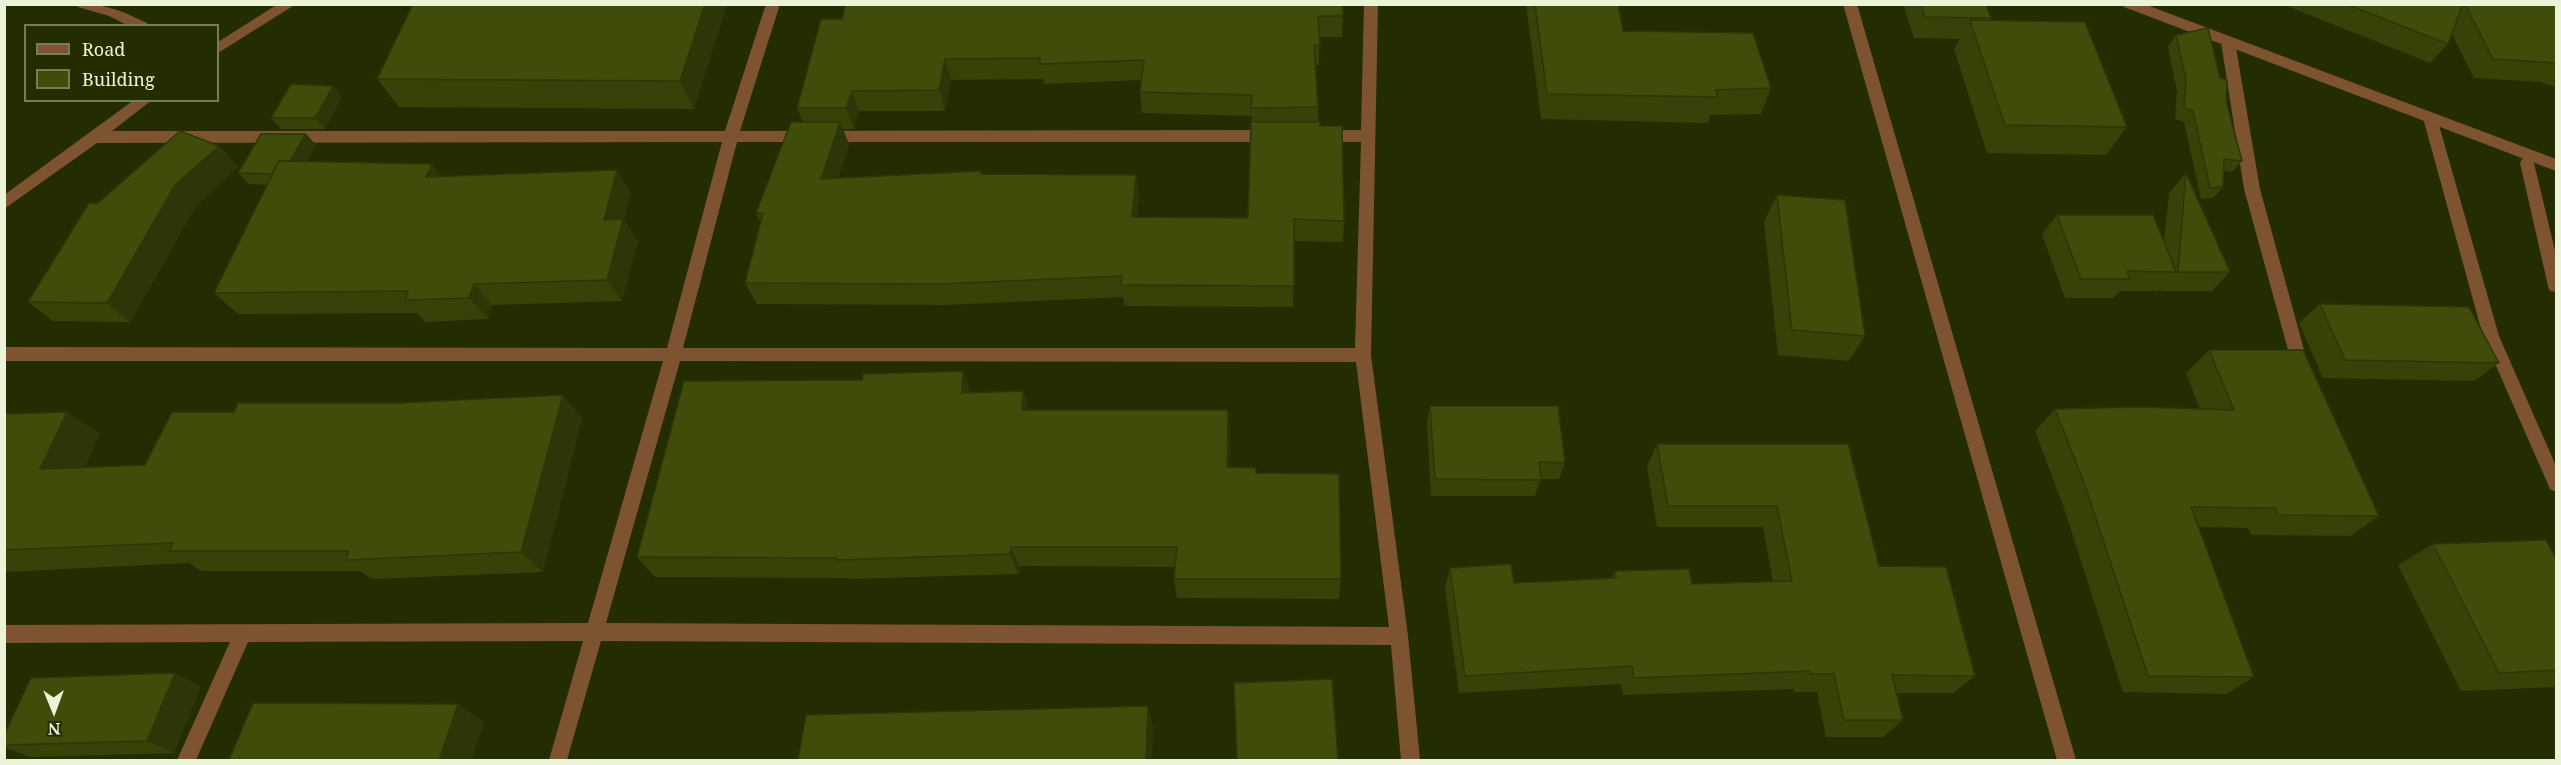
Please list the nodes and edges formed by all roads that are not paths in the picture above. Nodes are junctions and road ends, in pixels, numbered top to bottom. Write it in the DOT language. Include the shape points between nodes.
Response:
graph roads {
  1 [pos="83,4"];
  2 [pos="289,4"];
  3 [pos="774,4"];
  4 [pos="1371,4"];
  5 [pos="1850,4"];
  6 [pos="2129,4"];
  7 [pos="138,24"];
  8 [pos="2228,42"];
  9 [pos="219,47"];
  10 [pos="142,102"];
  11 [pos="2430,118"];
  12 [pos="731,136"];
  13 [pos="1285,136"];
  14 [pos="1309,136"];
  15 [pos="1368,136"];
  16 [pos="96,137"];
  17 [pos="2527,163"];
  18 [pos="2556,165"];
  19 [pos="4,203"];
  20 [pos="2556,286"];
  21 [pos="4,354"];
  22 [pos="1363,355"];
  23 [pos="673,356"];
  24 [pos="2301,368"];
  25 [pos="2556,484"];
  26 [pos="596,632"];
  27 [pos="243,633"];
  28 [pos="4,634"];
  29 [pos="1399,636"];
  30 [pos="186,760"];
  31 [pos="558,760"];
  32 [pos="1411,760"];
  33 [pos="2067,760"];
  1 -- 7 [label="street"];
  2 -- 9 [label="street"];
  3 -- 12 [label="street"];
  4 -- 15 [label="street"];
  5 -- 33 [label="street"];
  6 -- 8 [label="street"];
  8 -- 11 [label="street"];
  8 -- 24 [label="street" via="2252,189"];
  10 -- 16 [label="street"];
  11 -- 18 [label="street"];
  11 -- 25 [label="street" via="2491,336"];
  12 -- 13 [label="street"];
  12 -- 16 [label="street"];
  12 -- 23 [label="street"];
  14 -- 15 [label="street"];
  15 -- 22 [label="street"];
  16 -- 19 [label="street"];
  17 -- 20 [label="street"];
  21 -- 23 [label="street"];
  22 -- 23 [label="street"];
  22 -- 29 [label="street"];
  23 -- 26 [label="street"];
  26 -- 27 [label="street"];
  26 -- 29 [label="street"];
  26 -- 31 [label="street"];
  27 -- 28 [label="street"];
  27 -- 30 [label="street"];
  29 -- 32 [label="street"];
}
